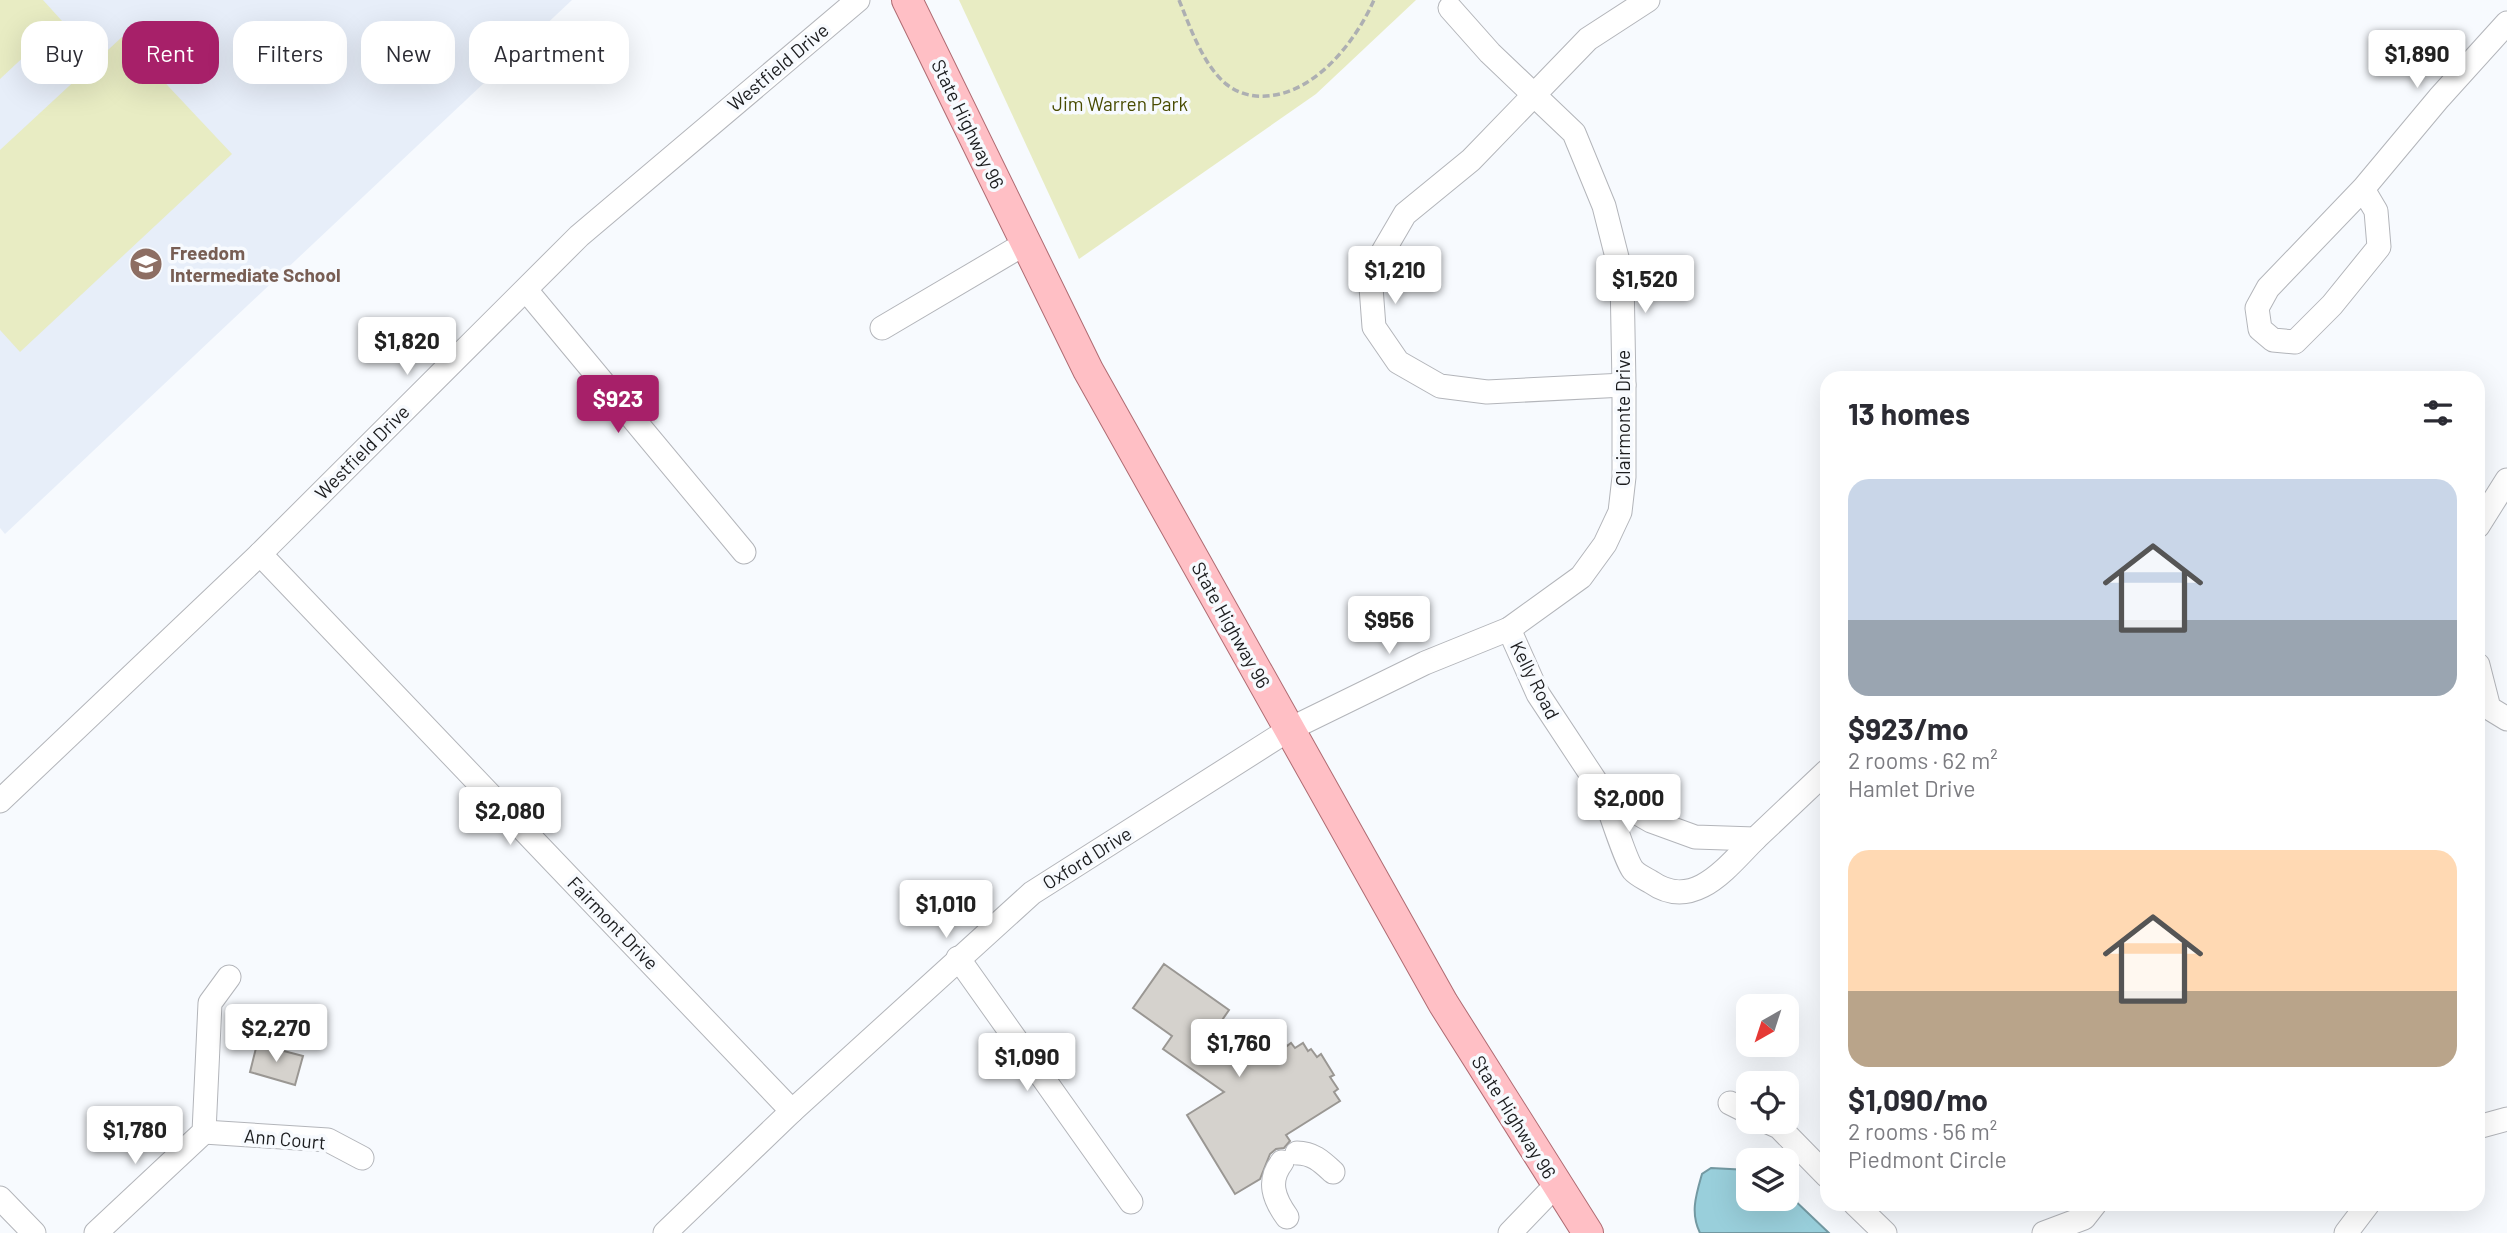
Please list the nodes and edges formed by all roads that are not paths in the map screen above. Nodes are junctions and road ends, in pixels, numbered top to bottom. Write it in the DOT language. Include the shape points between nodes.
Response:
graph roads {
  1 [pos="858,0"];
  2 [pos="907,0"];
  3 [pos="1648,0"];
  4 [pos="1450,8"];
  5 [pos="2507,23"];
  6 [pos="1532,94"];
  7 [pos="2363,188"];
  8 [pos="1026,243"];
  9 [pos="526,290"];
  10 [pos="882,328"];
  11 [pos="1625,385"];
  12 [pos="2507,480"];
  13 [pos="2485,515"];
  14 [pos="744,552"];
  15 [pos="260,554"];
  16 [pos="1509,629"];
  17 [pos="2485,692"];
  18 [pos="2491,715"];
  19 [pos="1290,729"];
  20 [pos="1820,778"];
  21 [pos="1604,794"];
  22 [pos="0,801"];
  23 [pos="1755,839"];
  24 [pos="958,958"];
  25 [pos="229,977"];
  26 [pos="792,1111"];
  27 [pos="2507,1119"];
  28 [pos="2485,1124"];
  29 [pos="204,1132"];
  30 [pos="1786,1134"];
  31 [pos="362,1158"];
  32 [pos="1820,1169"];
  33 [pos="1333,1172"];
  34 [pos="1556,1185"];
  35 [pos="0,1198"];
  36 [pos="1131,1202"];
  37 [pos="1862,1211"];
  38 [pos="2090,1211"];
  39 [pos="2363,1211"];
  40 [pos="1287,1217"];
  41 [pos="34,1233"];
  42 [pos="96,1233"];
  43 [pos="665,1233"];
  44 [pos="1510,1233"];
  45 [pos="1588,1233"];
  46 [pos="1885,1233"];
  47 [pos="2044,1233"];
  48 [pos="2346,1233"];
  1 -- 9 [label="street, Westfield Drive" via="579,236"];
  2 -- 8 [label="main road, State Highway 96"];
  3 -- 6 [label="street" via="1588,39"];
  4 -- 6 [label="street, Clairmonte Drive"];
  5 -- 7 [label="street"];
  6 -- 11 [label="street, Clairmonte Drive" via="1574,133 1604,206 1622,277"];
  6 -- 11 [label="street" via="1471,160 1405,215 1370,274 1374,327 1398,362 1440,386 1487,392"];
  7 -- 7 [label="street" via="2268,288 2257,308 2260,329 2273,340 2295,342 2379,247 2376,211"];
  8 -- 10 [label="street"];
  8 -- 19 [label="main road, State Highway 96" via="1088,369"];
  9 -- 14 [label="street"];
  9 -- 15 [label="street, Westfield Drive"];
  11 -- 16 [label="street, Clairmonte Drive" via="1625,477 1620,512 1610,534 1581,577"];
  12 -- 13 [label="street"];
  15 -- 22 [label="street, Westfield Drive"];
  15 -- 26 [label="street, Fairmont Drive"];
  16 -- 19 [label="street, Oxford Drive" via="1425,663"];
  16 -- 21 [label="street, Kelly Road" via="1538,694"];
  17 -- 18 [label="street"];
  19 -- 24 [label="street, Oxford Drive" via="1032,892"];
  19 -- 34 [label="main road, State Highway 96" via="1443,1003"];
  20 -- 23 [label="street"];
  21 -- 23 [label="street, Kelly Road" via="1651,821 1695,838"];
  21 -- 23 [label="street" via="1632,870 1660,888 1685,892 1705,886"];
  24 -- 26 [label="street, Oxford Drive"];
  24 -- 36 [label="street"];
  25 -- 29 [label="street" via="210,1003"];
  26 -- 43 [label="street, Oxford Drive"];
  27 -- 28 [label="street"];
  29 -- 31 [label="street, Ann Court" via="328,1140"];
  29 -- 42 [label="street"];
  30 -- 32 [label="street"];
  33 -- 40 [label="street" via="1307,1153 1290,1157 1275,1171 1272,1188"];
  34 -- 44 [label="street"];
  34 -- 45 [label="main road, State Highway 96"];
  35 -- 41 [label="street"];
  37 -- 46 [label="street"];
  38 -- 47 [label="street" via="2084,1218"];
  39 -- 48 [label="street"];
}
